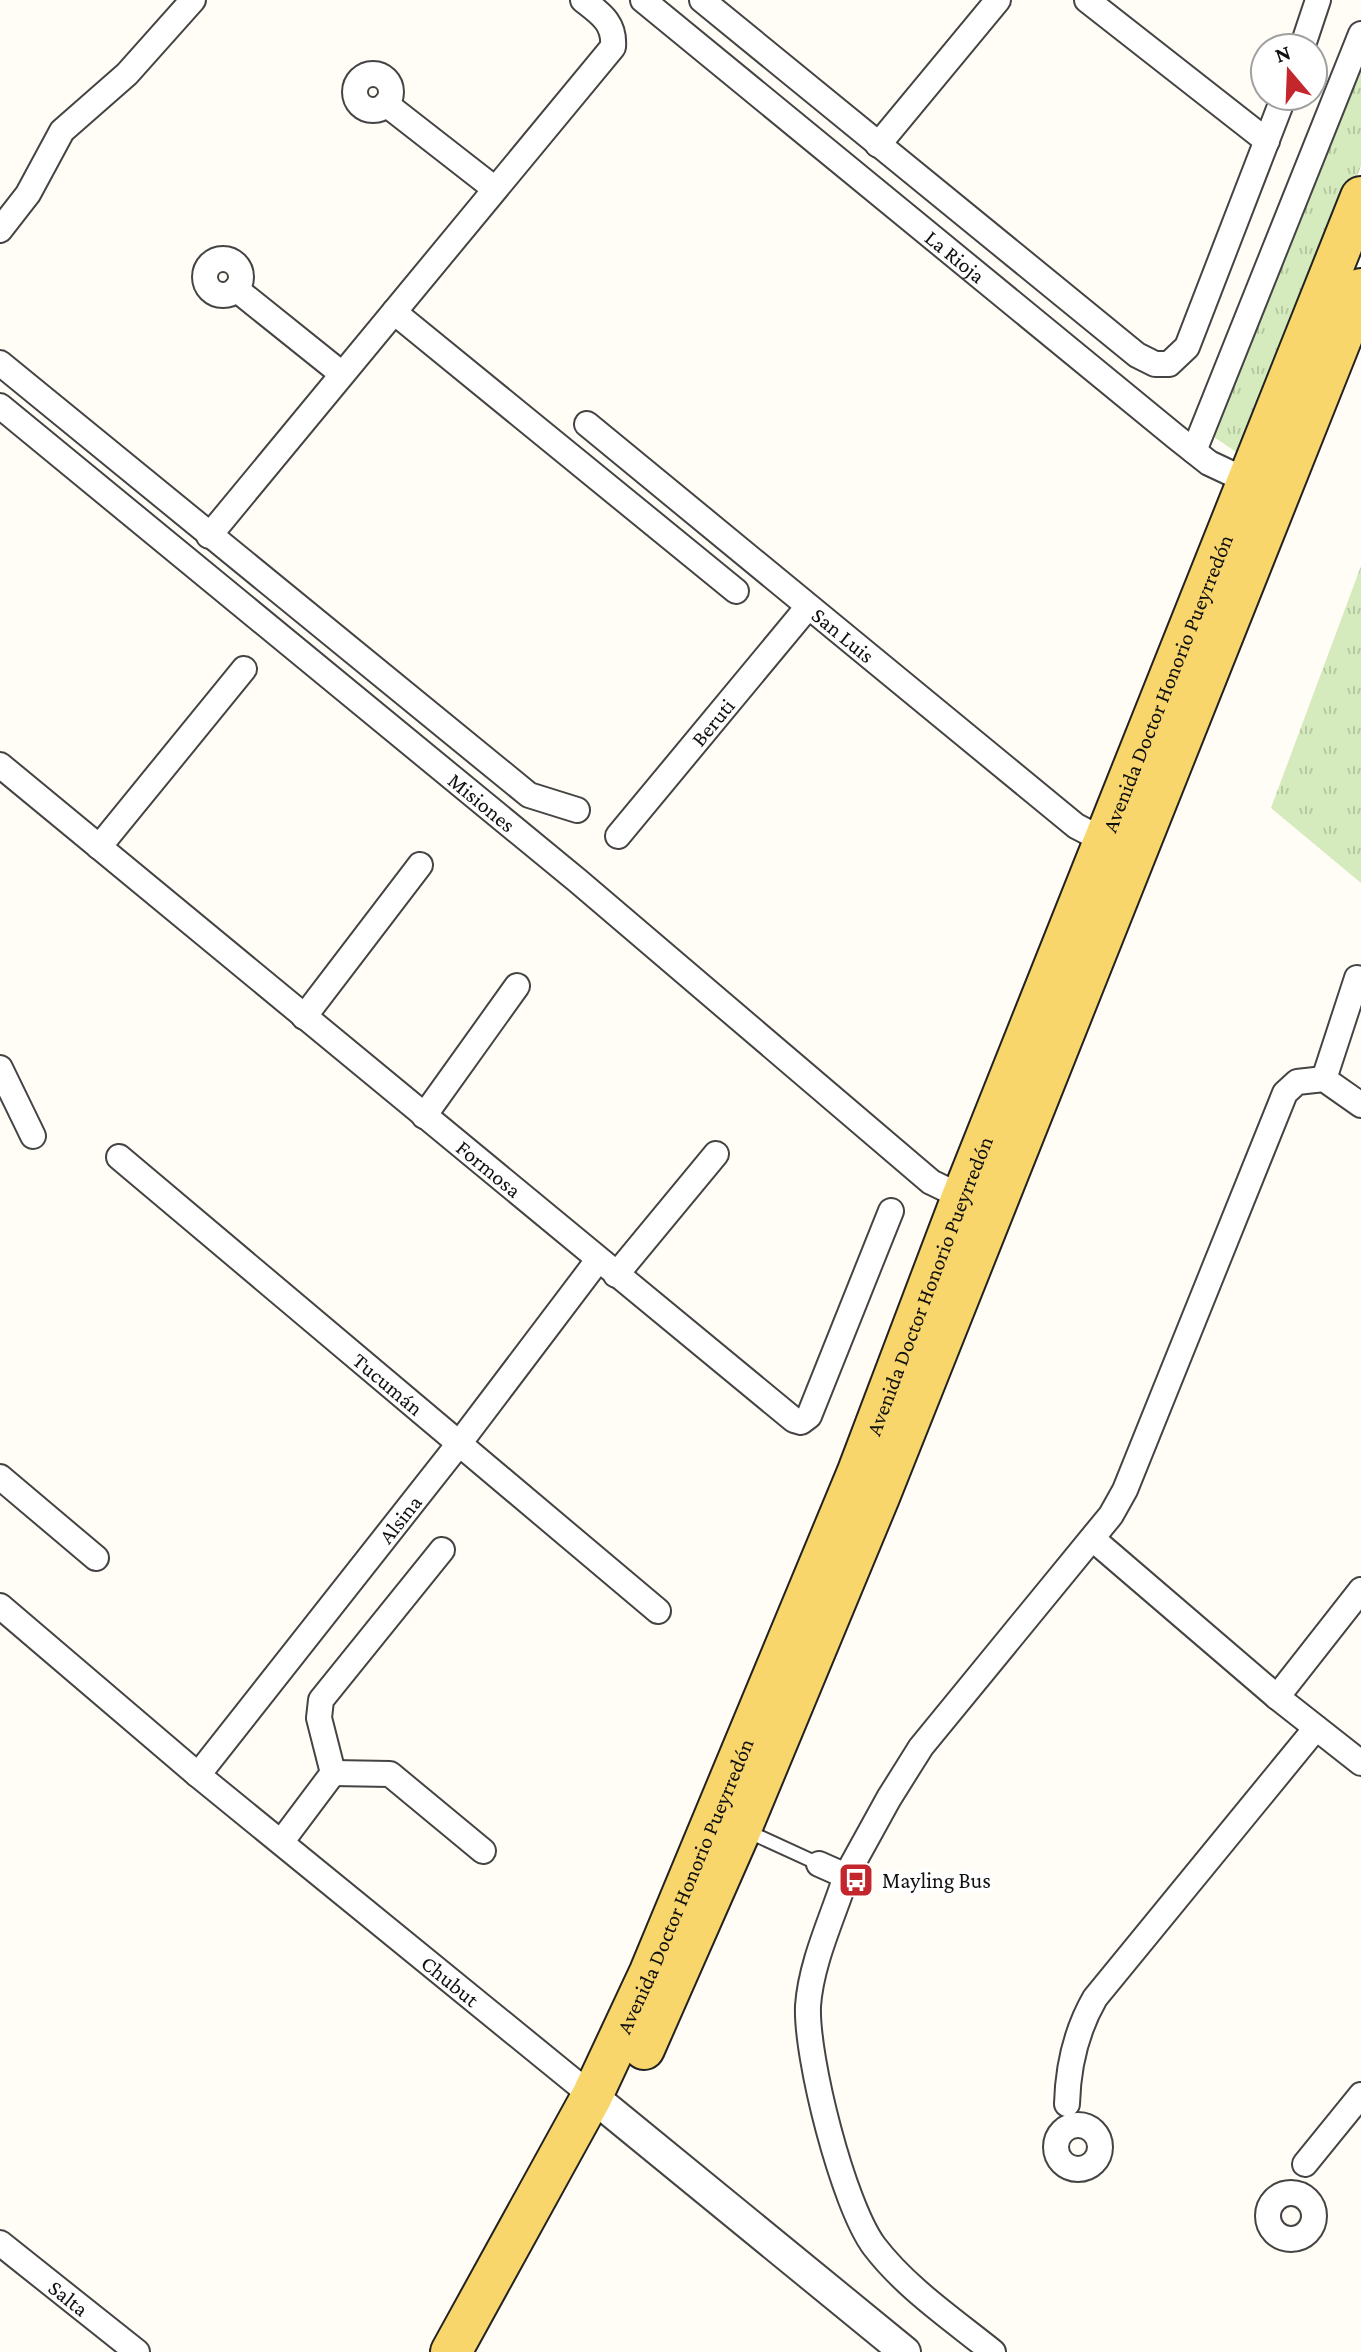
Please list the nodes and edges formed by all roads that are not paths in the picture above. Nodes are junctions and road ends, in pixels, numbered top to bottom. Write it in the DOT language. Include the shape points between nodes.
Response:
graph roads {
  1 [pos="193,0"];
  2 [pos="583,0"];
  3 [pos="643,0"];
  4 [pos="702,0"];
  5 [pos="998,0"];
  6 [pos="1087,0"];
  7 [pos="1318,0"];
  8 [pos="1307,32"];
  9 [pos="1361,34"];
  10 [pos="386,104"];
  11 [pos="1278,112"];
  12 [pos="1267,141"];
  13 [pos="878,145"];
  14 [pos="495,189"];
  15 [pos="1361,197"];
  16 [pos="0,230"];
  17 [pos="236,289"];
  18 [pos="1361,289"];
  19 [pos="394,312"];
  20 [pos="0,363"];
  21 [pos="342,374"];
  22 [pos="0,406"];
  23 [pos="587,424"];
  24 [pos="1194,451"];
  25 [pos="1264,488"];
  26 [pos="209,536"];
  27 [pos="736,591"];
  28 [pos="807,608"];
  29 [pos="244,669"];
  30 [pos="0,765"];
  31 [pos="577,810"];
  32 [pos="618,836"];
  33 [pos="1105,841"];
  34 [pos="99,847"];
  35 [pos="420,865"];
  36 [pos="1357,978"];
  37 [pos="517,986"];
  38 [pos="304,1017"];
  39 [pos="0,1068"];
  40 [pos="1324,1079"];
  41 [pos="1361,1105"];
  42 [pos="424,1116"];
  43 [pos="33,1136"];
  44 [pos="716,1154"];
  45 [pos="119,1157"];
  46 [pos="962,1197"];
  47 [pos="891,1211"];
  48 [pos="607,1267"];
  49 [pos="458,1445"];
  50 [pos="0,1477"];
  51 [pos="1094,1540"];
  52 [pos="442,1550"];
  53 [pos="96,1558"];
  54 [pos="1361,1590"];
  55 [pos="0,1606"];
  56 [pos="658,1611"];
  57 [pos="1277,1697"];
  58 [pos="1316,1728"];
  59 [pos="1361,1763"];
  60 [pos="333,1773"];
  61 [pos="198,1775"];
  62 [pos="728,1823"];
  63 [pos="282,1841"];
  64 [pos="483,1851"];
  65 [pos="819,1864"];
  66 [pos="846,1876"];
  67 [pos="1361,2095"];
  68 [pos="602,2104"];
  69 [pos="1067,2104"];
  70 [pos="1086,2126"];
  71 [pos="1061,2133"];
  72 [pos="1305,2164"];
  73 [pos="1276,2197"];
  74 [pos="1306,2197"];
  75 [pos="0,2243"];
  76 [pos="137,2352"];
  77 [pos="451,2352"];
  78 [pos="477,2352"];
  79 [pos="905,2352"];
  80 [pos="993,2352"];
  1 -- 16 [label="street" via="127,74 62,131 28,194"];
  2 -- 14 [label="street" via="606,19 614,33 613,47"];
  3 -- 24 [label="street, La Rioja"];
  4 -- 13 [label="street"];
  5 -- 13 [label="street"];
  6 -- 12 [label="street"];
  7 -- 8 [label="street"];
  9 -- 24 [label="street"];
  10 -- 14 [label="street"];
  11 -- 12 [label="street"];
  12 -- 13 [label="street" via="1187,347 1169,364 1137,355"];
  14 -- 19 [label="street"];
  15 -- 25 [label="main road, Avenida Doctor Honorio Pueyrredón"];
  17 -- 21 [label="street"];
  18 -- 25 [label="main road, Avenida Doctor Honorio Pueyrredón"];
  19 -- 21 [label="street"];
  19 -- 27 [label="street"];
  20 -- 26 [label="street"];
  21 -- 26 [label="street"];
  22 -- 46 [label="street, Misiones" via="578,881 931,1182"];
  23 -- 28 [label="street, San Luis"];
  24 -- 25 [label="street, La Rioja"];
  25 -- 33 [label="main road, Avenida Doctor Honorio Pueyrredón"];
  25 -- 62 [label="main road, Avenida Doctor Honorio Pueyrredón" via="1130,862 879,1497"];
  26 -- 31 [label="street" via="529,795"];
  28 -- 32 [label="street, Beruti"];
  28 -- 33 [label="street, San Luis" via="1076,826"];
  29 -- 34 [label="street"];
  30 -- 34 [label="street, Formosa"];
  33 -- 46 [label="main road, Avenida Doctor Honorio Pueyrredón"];
  34 -- 38 [label="street, Formosa"];
  35 -- 38 [label="street"];
  36 -- 40 [label="street"];
  37 -- 42 [label="street"];
  38 -- 42 [label="street, Formosa"];
  39 -- 43 [label="street"];
  40 -- 41 [label="street"];
  40 -- 51 [label="street" via="1297,1082 1285,1093 1125,1490"];
  42 -- 48 [label="street, Formosa"];
  44 -- 48 [label="street, Alsina"];
  45 -- 49 [label="street, Tucumán"];
  46 -- 62 [label="main road, Avenida Doctor Honorio Pueyrredón"];
  47 -- 48 [label="street, Formosa" via="809,1416 801,1422"];
  48 -- 49 [label="street, Alsina"];
  49 -- 56 [label="street, Tucumán"];
  49 -- 61 [label="street, Alsina"];
  50 -- 53 [label="street"];
  51 -- 57 [label="street"];
  51 -- 66 [label="street" via="921,1747"];
  52 -- 60 [label="street" via="321,1700 319,1718"];
  54 -- 57 [label="street"];
  55 -- 61 [label="street, Chubut"];
  57 -- 58 [label="street"];
  58 -- 59 [label="street"];
  58 -- 69 [label="street" via="1095,1998 1074,2045"];
  60 -- 63 [label="street"];
  60 -- 64 [label="street" via="390,1774"];
  61 -- 63 [label="street, Chubut"];
  62 -- 65 [label="lane"];
  62 -- 68 [label="main road, Avenida Doctor Honorio Pueyrredón" via="669,1997"];
  63 -- 68 [label="street, Chubut"];
  65 -- 66 [label="street"];
  66 -- 80 [label="street" via="808,2006 813,2057 840,2165 856,2216 885,2259"];
  67 -- 72 [label="street"];
  68 -- 77 [label="main road, Avenida Doctor Honorio Pueyrredón"];
  68 -- 78 [label="main road, Avenida Doctor Honorio Pueyrredón" via="539,2250"];
  68 -- 79 [label="street, Chubut"];
  69 -- 70 [label="street"];
  69 -- 71 [label="street"];
  70 -- 71 [label="street"];
  70 -- 71 [label="street" via="1100,2143 1098,2157 1087,2167 1073,2169 1060,2161 1056,2147"];
  72 -- 73 [label="street"];
  72 -- 74 [label="street"];
  73 -- 74 [label="street" via="1291,2192"];
  73 -- 74 [label="street" via="1268,2210 1269,2225 1287,2239 1302,2236 1312,2225 1314,2210"];
  75 -- 76 [label="street, Salta"];
}
